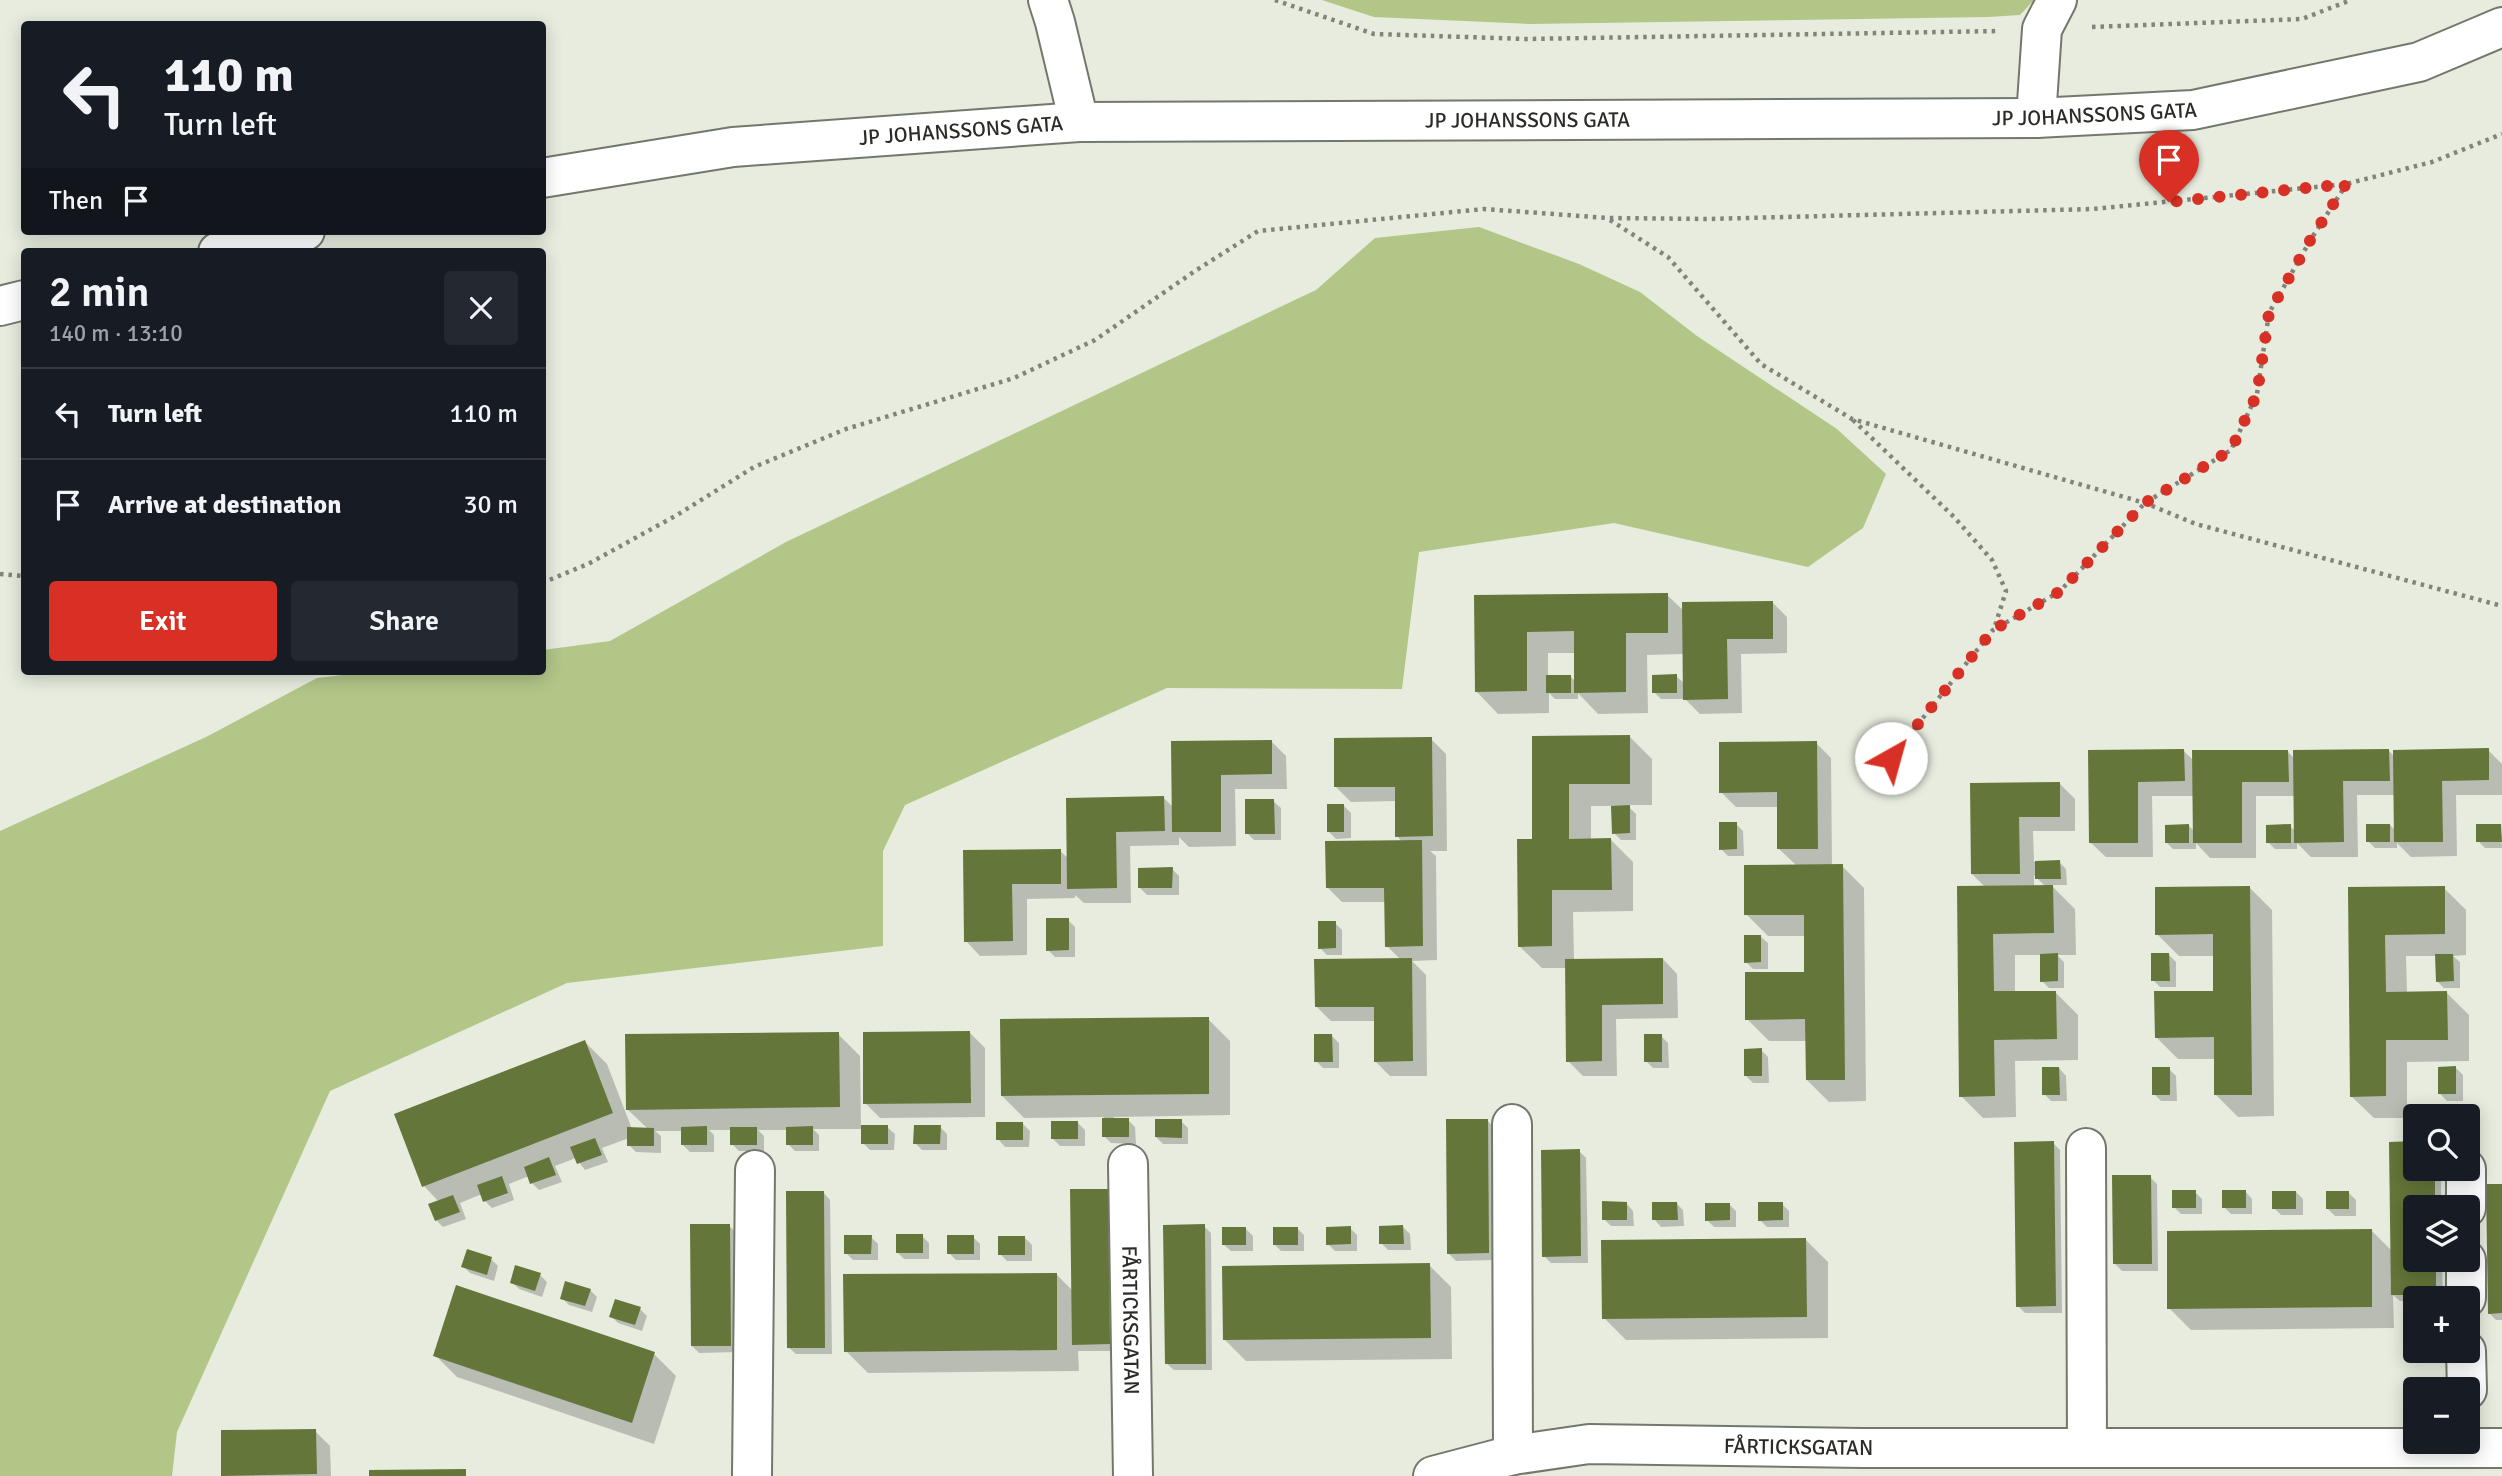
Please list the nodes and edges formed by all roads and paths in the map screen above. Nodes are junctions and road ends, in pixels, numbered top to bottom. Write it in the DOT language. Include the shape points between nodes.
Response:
graph roads {
  1 [pos="1048,0"];
  2 [pos="1275,0"];
  3 [pos="2351,0"];
  4 [pos="2049,15"];
  5 [pos="2502,27"];
  6 [pos="2036,118"];
  7 [pos="1079,122"];
  8 [pos="2502,134"];
  9 [pos="546,177"];
  10 [pos="2346,184"];
  11 [pos="1608,218"];
  12 [pos="288,235"];
  13 [pos="235,248"];
  14 [pos="21,301"];
  15 [pos="0,306"];
  16 [pos="1852,419"];
  17 [pos="2145,503"];
  18 [pos="0,575"];
  19 [pos="21,576"];
  20 [pos="546,581"];
  21 [pos="2502,606"];
  22 [pos="1993,630"];
  23 [pos="1891,758"];
  24 [pos="1512,1124"];
  25 [pos="2086,1148"];
  26 [pos="1128,1164"];
  27 [pos="755,1170"];
  28 [pos="2087,1448"];
  29 [pos="2403,1452"];
  30 [pos="1513,1455"];
  31 [pos="1862,1462"];
  32 [pos="752,1476"];
  33 [pos="1133,1476"];
  34 [pos="1433,1476"];
  1 -- 7 [label="street"];
  2 -- 4 [label="path" via="1374,34 1527,39"];
  3 -- 4 [label="path" via="2302,19"];
  4 -- 6 [label="street"];
  5 -- 6 [label="street, JP JOHANSSONS GATA" via="2419,62 2193,110"];
  6 -- 7 [label="street, JP JOHANSSONS GATA"];
  7 -- 9 [label="street, JP JOHANSSONS GATA" via="733,147"];
  8 -- 10 [label="path" via="2432,162"];
  10 -- 11 [label="path" via="2093,209"];
  10 -- 17 [label="path" via="2269,313 2257,394 2231,450"];
  11 -- 16 [label="path" via="1668,257 1761,364"];
  11 -- 20 [label="path" via="1485,209 1258,231 1096,340 1014,378 846,429 754,467 588,564"];
  12 -- 13 [label="street"];
  14 -- 15 [label="street"];
  16 -- 17 [label="path"];
  16 -- 22 [label="path" via="1992,560 2006,590"];
  17 -- 21 [label="path" via="2196,524"];
  17 -- 22 [label="path" via="2059,592"];
  18 -- 19 [label="path"];
  22 -- 23 [label="path"];
  24 -- 30 [label="street"];
  25 -- 28 [label="street"];
  26 -- 33 [label="street, FÅRTICKSGATAN"];
  27 -- 32 [label="street"];
  28 -- 29 [label="street, FÅRTICKSGATAN"];
  28 -- 31 [label="street, FÅRTICKSGATAN"];
  30 -- 31 [label="street, FÅRTICKSGATAN" via="1589,1444"];
  30 -- 34 [label="street, FÅRTICKSGATAN"];
}
